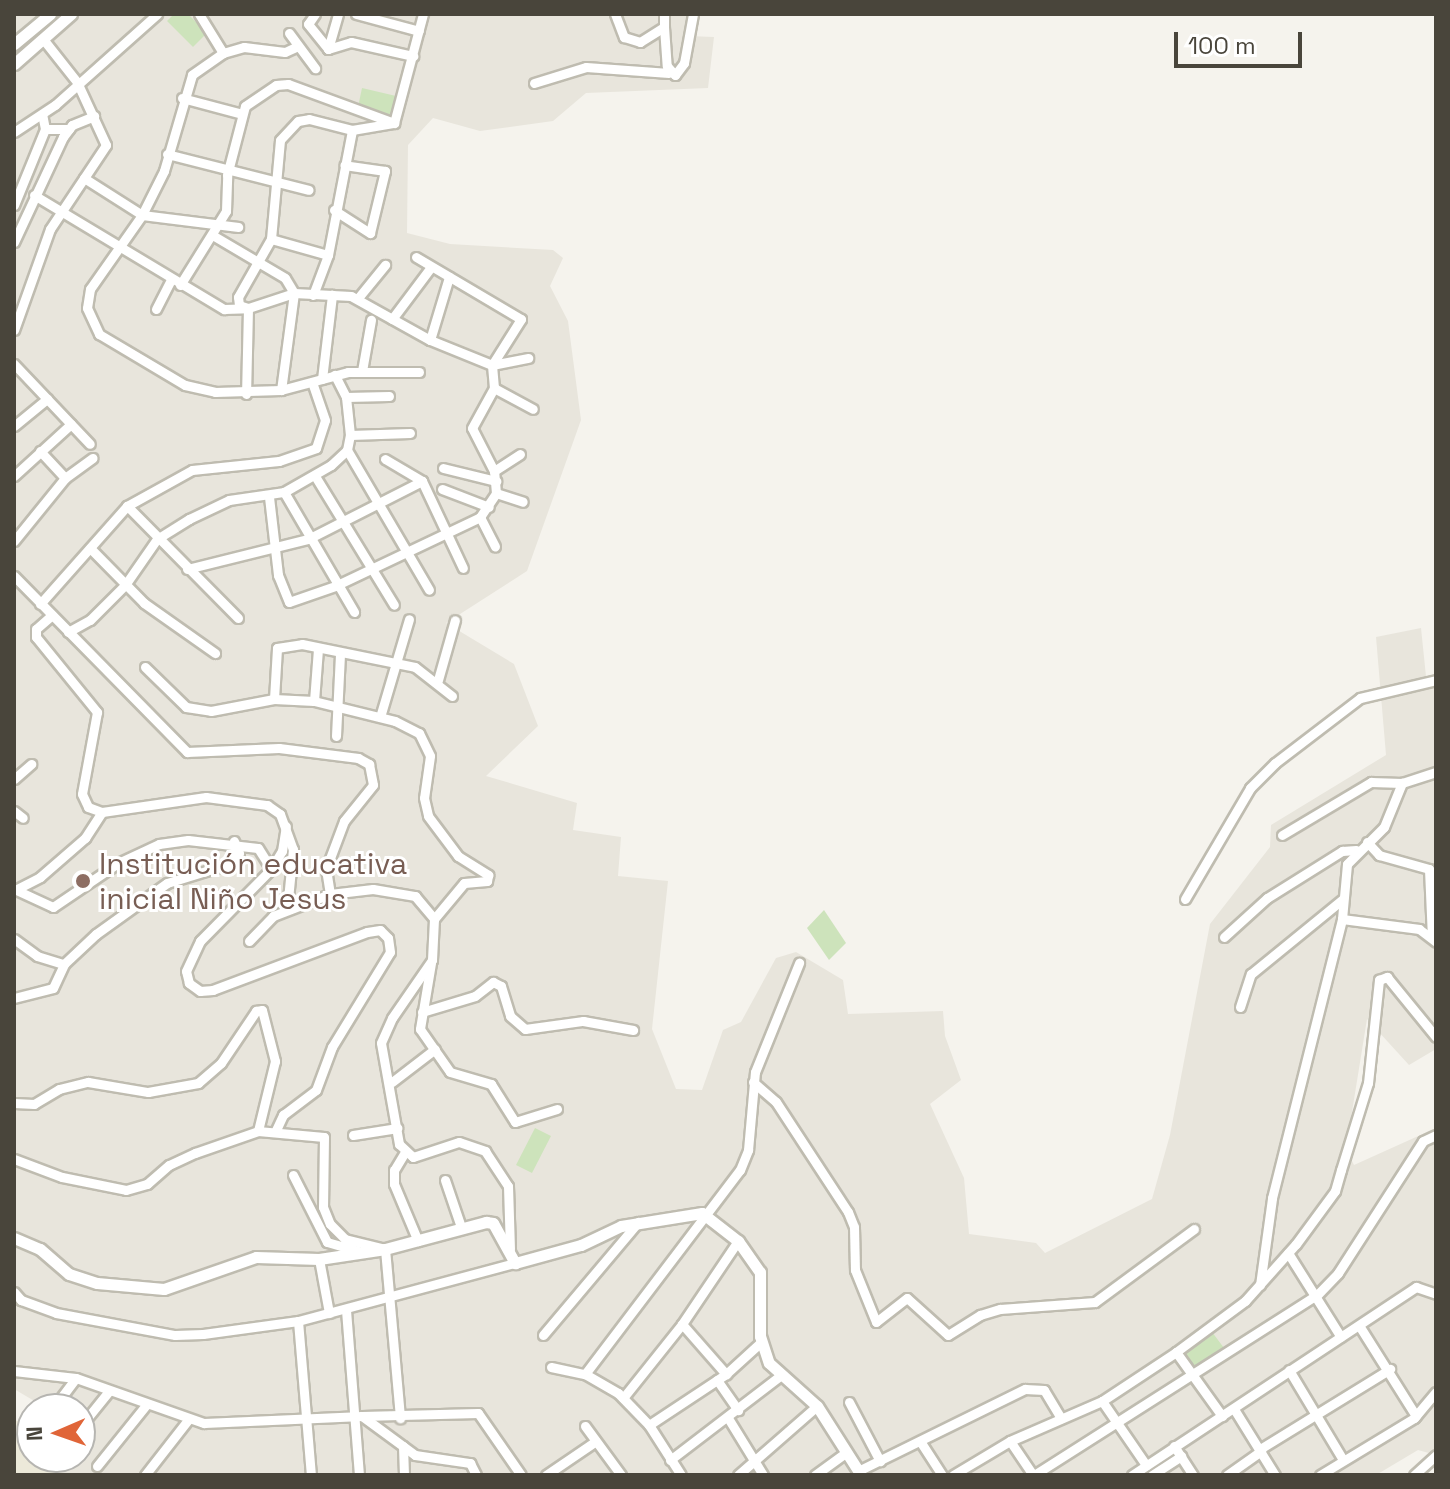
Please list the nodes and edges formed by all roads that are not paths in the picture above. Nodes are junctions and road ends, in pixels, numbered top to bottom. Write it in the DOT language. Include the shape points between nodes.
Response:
graph roads {
  1 [pos="50,14"];
  2 [pos="71,14"];
  3 [pos="157,14"];
  4 [pos="315,14"];
  5 [pos="338,14"];
  6 [pos="356,14"];
  7 [pos="423,14"];
  8 [pos="615,14"];
  9 [pos="664,14"];
  10 [pos="693,14"];
  11 [pos="205,16"];
  12 [pos="374,16"];
  13 [pos="664,27"];
  14 [pos="419,31"];
  15 [pos="289,33"];
  16 [pos="43,39"];
  17 [pos="14,44"];
  18 [pos="298,46"];
  19 [pos="328,49"];
  20 [pos="223,53"];
  21 [pos="413,56"];
  22 [pos="14,64"];
  23 [pos="315,68"];
  24 [pos="669,73"];
  25 [pos="77,82"];
  26 [pos="534,83"];
  27 [pos="182,98"];
  28 [pos="42,114"];
  29 [pos="242,114"];
  30 [pos="94,116"];
  31 [pos="394,123"];
  32 [pos="45,129"];
  33 [pos="69,129"];
  34 [pos="352,130"];
  35 [pos="14,132"];
  36 [pos="167,154"];
  37 [pos="344,165"];
  38 [pos="228,168"];
  39 [pos="84,178"];
  40 [pos="276,181"];
  41 [pos="309,190"];
  42 [pos="34,195"];
  43 [pos="14,205"];
  44 [pos="334,210"];
  45 [pos="62,212"];
  46 [pos="142,215"];
  47 [pos="220,225"];
  48 [pos="238,227"];
  49 [pos="214,236"];
  50 [pos="271,239"];
  51 [pos="14,242"];
  52 [pos="119,248"];
  53 [pos="328,255"];
  54 [pos="416,257"];
  55 [pos="257,262"];
  56 [pos="385,265"];
  57 [pos="431,267"];
  58 [pos="449,277"];
  59 [pos="176,282"];
  60 [pos="294,293"];
  61 [pos="313,295"];
  62 [pos="332,295"];
  63 [pos="358,298"];
  64 [pos="248,308"];
  65 [pos="156,309"];
  66 [pos="392,319"];
  67 [pos="371,320"];
  68 [pos="14,330"];
  69 [pos="430,340"];
  70 [pos="528,358"];
  71 [pos="14,364"];
  72 [pos="492,365"];
  73 [pos="362,371"];
  74 [pos="419,372"];
  75 [pos="335,375"];
  76 [pos="317,380"];
  77 [pos="494,388"];
  78 [pos="281,390"];
  79 [pos="246,394"];
  80 [pos="389,396"];
  81 [pos="346,397"];
  82 [pos="47,399"];
  83 [pos="533,409"];
  84 [pos="71,424"];
  85 [pos="14,426"];
  86 [pos="410,433"];
  87 [pos="350,435"];
  88 [pos="90,444"];
  89 [pos="347,450"];
  90 [pos="40,451"];
  91 [pos="520,454"];
  92 [pos="93,458"];
  93 [pos="385,459"];
  94 [pos="443,468"];
  95 [pos="14,476"];
  96 [pos="315,476"];
  97 [pos="495,476"];
  98 [pos="65,478"];
  99 [pos="422,481"];
  100 [pos="442,489"];
  101 [pos="284,492"];
  102 [pos="496,493"];
  103 [pos="269,497"];
  104 [pos="380,501"];
  105 [pos="523,502"];
  106 [pos="127,506"];
  107 [pos="489,507"];
  108 [pos="480,517"];
  109 [pos="342,520"];
  110 [pos="446,530"];
  111 [pos="157,539"];
  112 [pos="308,539"];
  113 [pos="14,541"];
  114 [pos="495,546"];
  115 [pos="90,548"];
  116 [pos="408,548"];
  117 [pos="274,551"];
  118 [pos="371,568"];
  119 [pos="463,568"];
  120 [pos="187,569"];
  121 [pos="14,576"];
  122 [pos="125,585"];
  123 [pos="335,586"];
  124 [pos="429,590"];
  125 [pos="40,604"];
  126 [pos="394,605"];
  127 [pos="354,612"];
  128 [pos="52,615"];
  129 [pos="238,618"];
  130 [pos="409,619"];
  131 [pos="455,620"];
  132 [pos="68,632"];
  133 [pos="318,649"];
  134 [pos="215,653"];
  135 [pos="340,654"];
  136 [pos="400,664"];
  137 [pos="145,667"];
  138 [pos="438,680"];
  139 [pos="1436,680"];
  140 [pos="452,696"];
  141 [pos="274,699"];
  142 [pos="314,701"];
  143 [pos="338,707"];
  144 [pos="380,717"];
  145 [pos="336,736"];
  146 [pos="31,764"];
  147 [pos="1436,772"];
  148 [pos="14,779"];
  149 [pos="1402,783"];
  150 [pos="14,811"];
  151 [pos="102,812"];
  152 [pos="23,818"];
  153 [pos="286,826"];
  154 [pos="1282,835"];
  155 [pos="234,841"];
  156 [pos="1367,842"];
  157 [pos="1356,850"];
  158 [pos="271,869"];
  159 [pos="15,889"];
  160 [pos="330,894"];
  161 [pos="1185,899"];
  162 [pos="1343,899"];
  163 [pos="287,909"];
  164 [pos="434,919"];
  165 [pos="1342,919"];
  166 [pos="1224,937"];
  167 [pos="14,939"];
  168 [pos="1434,940"];
  169 [pos="249,941"];
  170 [pos="431,963"];
  171 [pos="799,963"];
  172 [pos="64,964"];
  173 [pos="14,998"];
  174 [pos="1240,1007"];
  175 [pos="422,1012"];
  176 [pos="633,1030"];
  177 [pos="1436,1037"];
  178 [pos="435,1049"];
  179 [pos="392,1082"];
  180 [pos="753,1082"];
  181 [pos="14,1103"];
  182 [pos="557,1109"];
  183 [pos="397,1128"];
  184 [pos="276,1130"];
  185 [pos="258,1131"];
  186 [pos="353,1135"];
  187 [pos="1436,1135"];
  188 [pos="405,1152"];
  189 [pos="14,1159"];
  190 [pos="293,1175"];
  191 [pos="445,1180"];
  192 [pos="702,1213"];
  193 [pos="638,1222"];
  194 [pos="461,1227"];
  195 [pos="1194,1229"];
  196 [pos="14,1238"];
  197 [pos="418,1241"];
  198 [pos="738,1241"];
  199 [pos="385,1249"];
  200 [pos="510,1249"];
  201 [pos="358,1251"];
  202 [pos="1288,1253"];
  203 [pos="319,1259"];
  204 [pos="515,1263"];
  205 [pos="1260,1285"];
  206 [pos="14,1292"];
  207 [pos="1436,1294"];
  208 [pos="1317,1295"];
  209 [pos="390,1300"];
  210 [pos="346,1310"];
  211 [pos="329,1313"];
  212 [pos="298,1321"];
  213 [pos="682,1324"];
  214 [pos="1360,1327"];
  215 [pos="543,1335"];
  216 [pos="1341,1337"];
  217 [pos="761,1342"];
  218 [pos="1176,1352"];
  219 [pos="551,1367"];
  220 [pos="1390,1369"];
  221 [pos="1289,1370"];
  222 [pos="14,1371"];
  223 [pos="1190,1373"];
  224 [pos="585,1374"];
  225 [pos="780,1376"];
  226 [pos="722,1377"];
  227 [pos="76,1378"];
  228 [pos="109,1391"];
  229 [pos="1436,1392"];
  230 [pos="65,1393"];
  231 [pos="623,1398"];
  232 [pos="1102,1401"];
  233 [pos="849,1402"];
  234 [pos="146,1405"];
  235 [pos="817,1406"];
  236 [pos="96,1407"];
  237 [pos="1234,1409"];
  238 [pos="738,1410"];
  239 [pos="1317,1414"];
  240 [pos="307,1416"];
  241 [pos="357,1416"];
  242 [pos="1222,1416"];
  243 [pos="1416,1416"];
  244 [pos="400,1418"];
  245 [pos="728,1418"];
  246 [pos="1061,1418"];
  247 [pos="188,1420"];
  248 [pos="1118,1424"];
  249 [pos="649,1425"];
  250 [pos="585,1426"];
  251 [pos="596,1441"];
  252 [pos="920,1441"];
  253 [pos="1010,1441"];
  254 [pos="403,1446"];
  255 [pos="1174,1446"];
  256 [pos="1260,1450"];
  257 [pos="845,1453"];
  258 [pos="1436,1455"];
  259 [pos="1181,1456"];
  260 [pos="670,1460"];
  261 [pos="1343,1460"];
  262 [pos="880,1461"];
  263 [pos="754,1462"];
  264 [pos="1146,1465"];
  265 [pos="97,1466"];
  266 [pos="615,1473"];
  267 [pos="859,1473"];
  268 [pos="145,1475"];
  269 [pos="311,1475"];
  270 [pos="359,1475"];
  271 [pos="404,1475"];
  272 [pos="476,1475"];
  273 [pos="521,1475"];
  274 [pos="546,1475"];
  275 [pos="681,1475"];
  276 [pos="738,1475"];
  277 [pos="763,1475"];
  278 [pos="815,1475"];
  279 [pos="942,1475"];
  280 [pos="953,1475"];
  281 [pos="1033,1475"];
  282 [pos="1132,1475"];
  283 [pos="1152,1475"];
  284 [pos="1193,1475"];
  285 [pos="1227,1475"];
  286 [pos="1275,1475"];
  287 [pos="1320,1475"];
  288 [pos="1414,1475"];
  1 -- 17 [label="street"];
  2 -- 16 [label="street"];
  3 -- 25 [label="street"];
  4 -- 19 [label="street" via="308,24"];
  5 -- 19 [label="street"];
  6 -- 12 [label="street"];
  7 -- 14 [label="street"];
  8 -- 13 [label="street" via="620,30 631,40 646,42"];
  9 -- 13 [label="street"];
  10 -- 24 [label="street" via="681,70"];
  11 -- 20 [label="street"];
  12 -- 14 [label="street"];
  13 -- 24 [label="street"];
  14 -- 21 [label="street"];
  15 -- 18 [label="street"];
  16 -- 22 [label="street"];
  16 -- 25 [label="street"];
  18 -- 20 [label="street" via="285,52 244,47"];
  18 -- 23 [label="street"];
  19 -- 21 [label="street" via="351,42"];
  20 -- 27 [label="street" via="192,75"];
  21 -- 31 [label="street"];
  24 -- 26 [label="street" via="586,67"];
  25 -- 28 [label="street"];
  25 -- 30 [label="street"];
  27 -- 29 [label="street"];
  27 -- 36 [label="street"];
  28 -- 32 [label="street"];
  28 -- 35 [label="street"];
  29 -- 31 [label="street" via="264,92 288,84"];
  29 -- 38 [label="street"];
  30 -- 33 [label="street"];
  30 -- 39 [label="street" via="106,145"];
  31 -- 34 [label="street"];
  32 -- 33 [label="street"];
  32 -- 43 [label="street"];
  33 -- 42 [label="street"];
  34 -- 37 [label="street"];
  34 -- 40 [label="street" via="298,121 280,140"];
  36 -- 38 [label="street"];
  36 -- 46 [label="street"];
  37 -- 44 [label="street"];
  37 -- 44 [label="street" via="385,171 370,233"];
  38 -- 40 [label="street"];
  38 -- 47 [label="street"];
  39 -- 45 [label="street"];
  39 -- 46 [label="street"];
  40 -- 41 [label="street"];
  40 -- 50 [label="street"];
  42 -- 45 [label="street"];
  42 -- 51 [label="street"];
  44 -- 53 [label="street"];
  45 -- 52 [label="street"];
  45 -- 68 [label="street" via="50,229"];
  46 -- 47 [label="street"];
  46 -- 52 [label="street"];
  47 -- 48 [label="street"];
  47 -- 49 [label="street"];
  49 -- 55 [label="street"];
  49 -- 59 [label="street"];
  50 -- 53 [label="street"];
  50 -- 55 [label="street"];
  52 -- 59 [label="street"];
  52 -- 79 [label="street" via="90,289 87,308 99,334 185,385"];
  53 -- 61 [label="street"];
  54 -- 57 [label="street"];
  55 -- 60 [label="street" via="285,278"];
  55 -- 64 [label="street" via="238,291 239,305"];
  56 -- 63 [label="street"];
  57 -- 58 [label="street"];
  57 -- 66 [label="street"];
  58 -- 69 [label="street"];
  58 -- 72 [label="street" via="521,319"];
  59 -- 64 [label="street" via="224,309"];
  59 -- 65 [label="street"];
  60 -- 61 [label="street"];
  60 -- 64 [label="street"];
  60 -- 78 [label="street"];
  61 -- 62 [label="street"];
  62 -- 63 [label="street"];
  62 -- 76 [label="street"];
  63 -- 66 [label="street"];
  64 -- 79 [label="street"];
  66 -- 69 [label="street"];
  67 -- 73 [label="street"];
  69 -- 72 [label="street"];
  70 -- 72 [label="street"];
  71 -- 82 [label="street"];
  72 -- 77 [label="street" via="497,376"];
  73 -- 74 [label="street"];
  73 -- 75 [label="street"];
  75 -- 76 [label="street"];
  75 -- 81 [label="street"];
  76 -- 78 [label="street"];
  76 -- 106 [label="street" via="325,420 316,448 279,461 192,470"];
  77 -- 83 [label="street"];
  77 -- 97 [label="street" via="472,428"];
  78 -- 79 [label="street"];
  80 -- 81 [label="street"];
  81 -- 87 [label="street"];
  82 -- 84 [label="street"];
  82 -- 85 [label="street"];
  84 -- 88 [label="street"];
  84 -- 90 [label="street"];
  86 -- 87 [label="street"];
  87 -- 89 [label="street"];
  89 -- 96 [label="street"];
  89 -- 104 [label="street"];
  90 -- 95 [label="street"];
  90 -- 98 [label="street"];
  91 -- 97 [label="street"];
  92 -- 98 [label="street"];
  93 -- 99 [label="street"];
  94 -- 97 [label="street"];
  96 -- 101 [label="street"];
  96 -- 109 [label="street"];
  97 -- 102 [label="street"];
  98 -- 113 [label="street"];
  99 -- 104 [label="street"];
  99 -- 110 [label="street"];
  100 -- 107 [label="street"];
  101 -- 103 [label="street"];
  101 -- 112 [label="street"];
  102 -- 105 [label="street"];
  102 -- 107 [label="street"];
  103 -- 111 [label="street" via="229,500"];
  103 -- 117 [label="street"];
  104 -- 109 [label="street"];
  104 -- 116 [label="street"];
  106 -- 111 [label="street"];
  106 -- 115 [label="street"];
  107 -- 108 [label="street"];
  108 -- 110 [label="street"];
  108 -- 114 [label="street"];
  109 -- 112 [label="street"];
  109 -- 118 [label="street"];
  110 -- 116 [label="street"];
  110 -- 119 [label="street"];
  111 -- 120 [label="street"];
  111 -- 122 [label="street"];
  112 -- 117 [label="street"];
  112 -- 123 [label="street"];
  115 -- 122 [label="street"];
  115 -- 125 [label="street"];
  116 -- 118 [label="street"];
  116 -- 124 [label="street"];
  117 -- 120 [label="street"];
  117 -- 123 [label="street" via="289,602"];
  118 -- 123 [label="street"];
  118 -- 126 [label="street"];
  120 -- 129 [label="street"];
  121 -- 125 [label="street"];
  122 -- 132 [label="street" via="90,620"];
  122 -- 134 [label="street"];
  123 -- 127 [label="street"];
  125 -- 128 [label="street"];
  128 -- 132 [label="street"];
  128 -- 151 [label="street" via="36,629 36,637 97,712 82,794 88,807"];
  130 -- 136 [label="street"];
  131 -- 138 [label="street"];
  132 -- 160 [label="street" via="187,752 279,748 369,764 373,785 344,821 326,869"];
  133 -- 135 [label="street"];
  133 -- 141 [label="street" via="302,644 277,648"];
  133 -- 142 [label="street"];
  135 -- 136 [label="street"];
  135 -- 143 [label="street"];
  136 -- 138 [label="street"];
  136 -- 144 [label="street"];
  137 -- 141 [label="street" via="186,707 246,708"];
  138 -- 140 [label="street"];
  139 -- 161 [label="street" via="1360,698 1275,763 1250,788"];
  141 -- 142 [label="street"];
  142 -- 143 [label="street"];
  143 -- 144 [label="street"];
  143 -- 145 [label="street"];
  144 -- 164 [label="street" via="419,733 430,756 424,798 428,816 458,856 488,875 487,881 464,883"];
  146 -- 148 [label="street"];
  147 -- 149 [label="street"];
  149 -- 154 [label="street" via="1374,780"];
  149 -- 156 [label="street" via="1392,815"];
  150 -- 152 [label="street"];
  151 -- 153 [label="street" via="206,797 267,805"];
  151 -- 159 [label="street" via="85,838 40,877"];
  153 -- 158 [label="street" via="282,851"];
  153 -- 163 [label="street" via="293,849"];
  155 -- 158 [label="street" via="258,848"];
  155 -- 159 [label="street" via="159,844 118,863 53,907"];
  155 -- 172 [label="street" via="239,853 232,863 167,883"];
  156 -- 157 [label="street"];
  156 -- 168 [label="street" via="1379,855 1429,869"];
  157 -- 162 [label="street" via="1345,871"];
  157 -- 166 [label="street" via="1342,851 1267,898"];
  158 -- 184 [label="street" via="192,955 186,971 189,983 200,991 367,932 380,930 390,952 332,1047 316,1090 283,1115"];
  160 -- 163 [label="street"];
  160 -- 164 [label="street" via="399,890 415,896"];
  162 -- 165 [label="street"];
  162 -- 174 [label="street" via="1251,974"];
  163 -- 169 [label="street"];
  164 -- 170 [label="street"];
  165 -- 168 [label="street" via="1419,929"];
  165 -- 205 [label="street" via="1272,1198"];
  167 -- 172 [label="street" via="37,956"];
  170 -- 175 [label="street"];
  170 -- 179 [label="street" via="383,1031 382,1055"];
  171 -- 180 [label="street"];
  172 -- 173 [label="street" via="53,988"];
  175 -- 176 [label="street" via="475,996 497,982 510,1016 525,1029 583,1021"];
  175 -- 178 [label="street" via="420,1029"];
  177 -- 202 [label="street" via="1387,977 1379,980 1368,1083 1335,1191"];
  178 -- 179 [label="street"];
  178 -- 182 [label="street" via="455,1076 491,1084 515,1122"];
  179 -- 183 [label="street"];
  180 -- 192 [label="street" via="748,1150 740,1170"];
  180 -- 195 [label="street" via="776,1102 848,1212 854,1227 855,1270 876,1322 907,1298 948,1335 1000,1309 1095,1302"];
  181 -- 185 [label="street" via="34,1104 59,1089 88,1082 160,1092 198,1083 221,1063 256,1011 262,1010 275,1061"];
  183 -- 186 [label="street"];
  183 -- 188 [label="street"];
  184 -- 185 [label="street"];
  184 -- 199 [label="street" via="324,1137 323,1207 330,1224 345,1239"];
  185 -- 189 [label="street" via="195,1153 169,1165 147,1184 126,1190 62,1177"];
  187 -- 208 [label="street" via="1423,1141 1338,1273"];
  188 -- 197 [label="street" via="394,1170 394,1184"];
  188 -- 200 [label="street" via="421,1156 459,1142 485,1151 508,1186"];
  190 -- 201 [label="street" via="327,1242"];
  191 -- 194 [label="street"];
  192 -- 193 [label="street"];
  192 -- 198 [label="street"];
  192 -- 224 [label="street"];
  193 -- 204 [label="street"];
  193 -- 215 [label="street"];
  194 -- 197 [label="street"];
  194 -- 200 [label="street" via="493,1223"];
  196 -- 203 [label="street" via="40,1249 69,1274 97,1283 164,1289 256,1257"];
  197 -- 199 [label="street"];
  198 -- 213 [label="street"];
  198 -- 217 [label="street" via="760,1272"];
  199 -- 201 [label="street"];
  199 -- 209 [label="street"];
  200 -- 204 [label="street"];
  201 -- 203 [label="street"];
  202 -- 205 [label="street"];
  202 -- 208 [label="street"];
  203 -- 211 [label="street"];
  204 -- 209 [label="street"];
  205 -- 218 [label="street"];
  206 -- 212 [label="street" via="21,1300 56,1313 175,1335"];
  207 -- 214 [label="street" via="1416,1287"];
  208 -- 216 [label="street"];
  208 -- 223 [label="street"];
  209 -- 210 [label="street"];
  209 -- 244 [label="street"];
  210 -- 211 [label="street"];
  210 -- 241 [label="street"];
  211 -- 212 [label="street"];
  212 -- 240 [label="street"];
  213 -- 226 [label="street"];
  213 -- 231 [label="street"];
  214 -- 216 [label="street"];
  214 -- 220 [label="street"];
  216 -- 221 [label="street"];
  217 -- 225 [label="street"];
  217 -- 226 [label="street"];
  218 -- 223 [label="street"];
  218 -- 232 [label="street"];
  219 -- 224 [label="street"];
  220 -- 239 [label="street"];
  220 -- 243 [label="street"];
  221 -- 237 [label="street"];
  221 -- 239 [label="street"];
  222 -- 227 [label="street"];
  223 -- 242 [label="street"];
  223 -- 248 [label="street"];
  224 -- 231 [label="street"];
  225 -- 235 [label="street"];
  225 -- 238 [label="street"];
  226 -- 238 [label="street"];
  226 -- 249 [label="street"];
  227 -- 228 [label="street"];
  227 -- 230 [label="street"];
  228 -- 234 [label="street"];
  228 -- 236 [label="street"];
  229 -- 243 [label="street"];
  231 -- 249 [label="street"];
  232 -- 246 [label="street"];
  232 -- 248 [label="street"];
  233 -- 262 [label="street"];
  234 -- 247 [label="street"];
  234 -- 265 [label="street"];
  235 -- 257 [label="street"];
  235 -- 263 [label="street"];
  237 -- 242 [label="street"];
  237 -- 256 [label="street"];
  238 -- 245 [label="street"];
  239 -- 256 [label="street"];
  239 -- 261 [label="street"];
  240 -- 241 [label="street"];
  240 -- 247 [label="street"];
  240 -- 269 [label="street"];
  241 -- 244 [label="street"];
  241 -- 254 [label="street"];
  241 -- 270 [label="street"];
  242 -- 255 [label="street"];
  243 -- 261 [label="street"];
  244 -- 273 [label="street" via="478,1413"];
  245 -- 260 [label="street"];
  245 -- 263 [label="street"];
  246 -- 252 [label="street" via="1044,1390 1025,1389"];
  246 -- 253 [label="street"];
  247 -- 268 [label="street"];
  248 -- 264 [label="street"];
  248 -- 281 [label="street"];
  249 -- 260 [label="street"];
  250 -- 251 [label="street"];
  251 -- 266 [label="street"];
  251 -- 274 [label="street"];
  252 -- 262 [label="street"];
  252 -- 279 [label="street"];
  253 -- 280 [label="street"];
  253 -- 281 [label="street"];
  254 -- 271 [label="street"];
  254 -- 272 [label="street" via="427,1460 470,1463"];
  255 -- 259 [label="street"];
  255 -- 264 [label="street"];
  256 -- 285 [label="street"];
  256 -- 286 [label="street"];
  257 -- 267 [label="street"];
  257 -- 278 [label="street"];
  258 -- 288 [label="street"];
  259 -- 283 [label="street"];
  259 -- 284 [label="street"];
  260 -- 275 [label="street"];
  261 -- 287 [label="street"];
  262 -- 267 [label="street"];
  263 -- 276 [label="street"];
  263 -- 277 [label="street"];
  264 -- 282 [label="street"];
}
